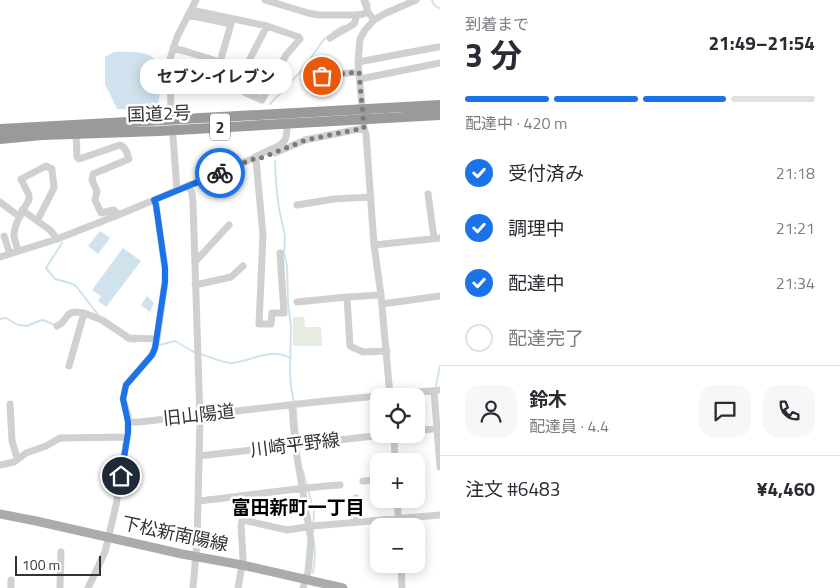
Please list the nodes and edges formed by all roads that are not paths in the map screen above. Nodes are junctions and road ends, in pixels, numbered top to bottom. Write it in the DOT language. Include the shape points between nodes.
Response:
graph roads {
  1 [pos="196,0"];
  2 [pos="265,0"];
  3 [pos="364,0"];
  4 [pos="416,0"];
  5 [pos="190,12"];
  6 [pos="368,12"];
  7 [pos="357,15"];
  8 [pos="374,20"];
  9 [pos="267,26"];
  10 [pos="330,38"];
  11 [pos="438,47"];
  12 [pos="173,48"];
  13 [pos="358,62"];
  14 [pos="440,62"];
  15 [pos="360,76"];
  16 [pos="306,77"];
  17 [pos="440,106"];
  18 [pos="171,113"];
  19 [pos="440,115"];
  20 [pos="286,118"];
  21 [pos="363,119"];
  22 [pos="0,129"];
  23 [pos="76,134"];
  24 [pos="173,137"];
  25 [pos="0,139"];
  26 [pos="254,160"];
  27 [pos="188,185"];
  28 [pos="177,190"];
  29 [pos="428,194"];
  30 [pos="370,197"];
  31 [pos="154,200"];
  32 [pos="0,202"];
  33 [pos="297,205"];
  34 [pos="21,214"];
  35 [pos="118,215"];
  36 [pos="37,221"];
  37 [pos="230,225"];
  38 [pos="4,236"];
  39 [pos="437,238"];
  40 [pos="57,239"];
  41 [pos="374,245"];
  42 [pos="18,251"];
  43 [pos="10,254"];
  44 [pos="280,254"];
  45 [pos="0,257"];
  46 [pos="194,262"];
  47 [pos="244,266"];
  48 [pos="195,285"];
  49 [pos="381,295"];
  50 [pos="440,296"];
  51 [pos="347,297"];
  52 [pos="296,302"];
  53 [pos="382,304"];
  54 [pos="84,314"];
  55 [pos="56,326"];
  56 [pos="157,339"];
  57 [pos="387,351"];
  58 [pos="70,366"];
  59 [pos="389,388"];
  60 [pos="437,390"];
  61 [pos="370,398"];
  62 [pos="10,404"];
  63 [pos="292,405"];
  64 [pos="199,415"];
  65 [pos="128,422"];
  66 [pos="439,428"];
  67 [pos="425,430"];
  68 [pos="127,436"];
  69 [pos="370,436"];
  70 [pos="295,445"];
  71 [pos="199,456"];
  72 [pos="17,458"];
  73 [pos="0,465"];
  74 [pos="440,467"];
  75 [pos="363,481"];
  76 [pos="370,481"];
  77 [pos="340,485"];
  78 [pos="306,487"];
  79 [pos="243,497"];
  80 [pos="356,498"];
  81 [pos="199,501"];
  82 [pos="397,508"];
  83 [pos="0,514"];
  84 [pos="440,515"];
  85 [pos="398,518"];
  86 [pos="243,520"];
  87 [pos="370,521"];
  88 [pos="356,522"];
  89 [pos="311,526"];
  90 [pos="109,537"];
  91 [pos="61,552"];
  92 [pos="196,556"];
  93 [pos="242,565"];
  94 [pos="401,573"];
  95 [pos="304,584"];
  96 [pos="60,588"];
  97 [pos="88,588"];
  98 [pos="193,588"];
  99 [pos="238,588"];
  100 [pos="343,588"];
  101 [pos="402,588"];
  1 -- 5 [label="street"];
  2 -- 7 [label="street" via="319,15"];
  3 -- 6 [label="street"];
  4 -- 8 [label="street"];
  5 -- 9 [label="street"];
  5 -- 12 [label="street"];
  5 -- 12 [label="street" via="231,24 220,62"];
  6 -- 7 [label="street"];
  6 -- 8 [label="street"];
  7 -- 10 [label="street" via="354,24"];
  8 -- 13 [label="street" via="360,39"];
  9 -- 9 [label="street" via="300,39 286,55 262,100 244,92 241,76"];
  11 -- 13 [label="street"];
  12 -- 18 [label="street" via="170,59"];
  13 -- 15 [label="street"];
  14 -- 15 [label="street"];
  15 -- 16 [label="street"];
  15 -- 21 [label="street"];
  17 -- 21 [label="highway, 国道2号 / 2"];
  19 -- 21 [label="highway, 国道2号 / 2"];
  20 -- 21 [label="highway, 国道2号 / 2"];
  20 -- 22 [label="highway, 国道2号 / 2"];
  20 -- 23 [label="highway, 国道2号 / 2" via="159,131"];
  20 -- 26 [label="street" via="288,132 285,142"];
  21 -- 26 [label="street"];
  21 -- 30 [label="street"];
  23 -- 25 [label="highway, 国道2号 / 2"];
  23 -- 35 [label="street" via="79,159 120,145 126,150 129,159 93,174 92,180 101,213 114,210"];
  24 -- 28 [label="street"];
  26 -- 27 [label="street"];
  26 -- 44 [label="street" via="263,235 259,324 271,324 272,313 284,312"];
  27 -- 28 [label="street"];
  27 -- 46 [label="street" via="193,203"];
  28 -- 31 [label="street"];
  29 -- 39 [label="street"];
  30 -- 33 [label="street"];
  30 -- 41 [label="street"];
  31 -- 35 [label="street"];
  31 -- 56 [label="street" via="165,268"];
  32 -- 34 [label="street"];
  34 -- 36 [label="street"];
  34 -- 36 [label="street" via="30,200 21,179 46,166 52,170 54,188"];
  34 -- 42 [label="street" via="14,231"];
  35 -- 40 [label="street"];
  36 -- 40 [label="street"];
  37 -- 46 [label="street"];
  38 -- 43 [label="street"];
  39 -- 41 [label="street"];
  40 -- 42 [label="street"];
  41 -- 49 [label="street"];
  42 -- 43 [label="street"];
  43 -- 45 [label="street"];
  46 -- 48 [label="street"];
  47 -- 48 [label="street" via="231,277"];
  48 -- 64 [label="street"];
  49 -- 51 [label="street"];
  49 -- 53 [label="street"];
  50 -- 53 [label="street"];
  51 -- 52 [label="street"];
  51 -- 57 [label="street" via="350,346 363,352"];
  53 -- 57 [label="street"];
  54 -- 55 [label="street" via="71,313"];
  54 -- 56 [label="street" via="102,320 129,338"];
  54 -- 58 [label="street"];
  56 -- 65 [label="street" via="152,355 126,385 123,399"];
  57 -- 59 [label="street"];
  60 -- 66 [label="street"];
  61 -- 63 [label="street, 旧山陽道"];
  62 -- 72 [label="street" via="12,441"];
  63 -- 64 [label="street, 旧山陽道"];
  63 -- 70 [label="street"];
  64 -- 65 [label="street, 旧山陽道"];
  64 -- 71 [label="street"];
  65 -- 68 [label="street"];
  66 -- 67 [label="street"];
  66 -- 74 [label="street"];
  68 -- 72 [label="street" via="60,438"];
  68 -- 90 [label="street"];
  69 -- 70 [label="street, 川崎平野線"];
  70 -- 71 [label="street, 川崎平野線"];
  70 -- 78 [label="street"];
  71 -- 81 [label="street"];
  72 -- 73 [label="street" via="14,462"];
  75 -- 76 [label="street"];
  77 -- 78 [label="street"];
  78 -- 79 [label="street"];
  78 -- 89 [label="street"];
  79 -- 81 [label="street"];
  79 -- 86 [label="street"];
  80 -- 88 [label="street"];
  81 -- 92 [label="street"];
  82 -- 85 [label="street"];
  83 -- 90 [label="main road, 下松新南陽線"];
  84 -- 85 [label="street"];
  86 -- 89 [label="street" via="287,530"];
  86 -- 93 [label="street"];
  87 -- 88 [label="street"];
  88 -- 89 [label="street"];
  89 -- 95 [label="street" via="308,572"];
  90 -- 92 [label="main road, 下松新南陽線"];
  90 -- 97 [label="street"];
  91 -- 96 [label="street"];
  92 -- 93 [label="main road, 下松新南陽線"];
  92 -- 98 [label="street"];
  93 -- 95 [label="main road, 下松新南陽線"];
  93 -- 99 [label="street"];
  94 -- 101 [label="street"];
  95 -- 100 [label="main road, 下松新南陽線"];
}
